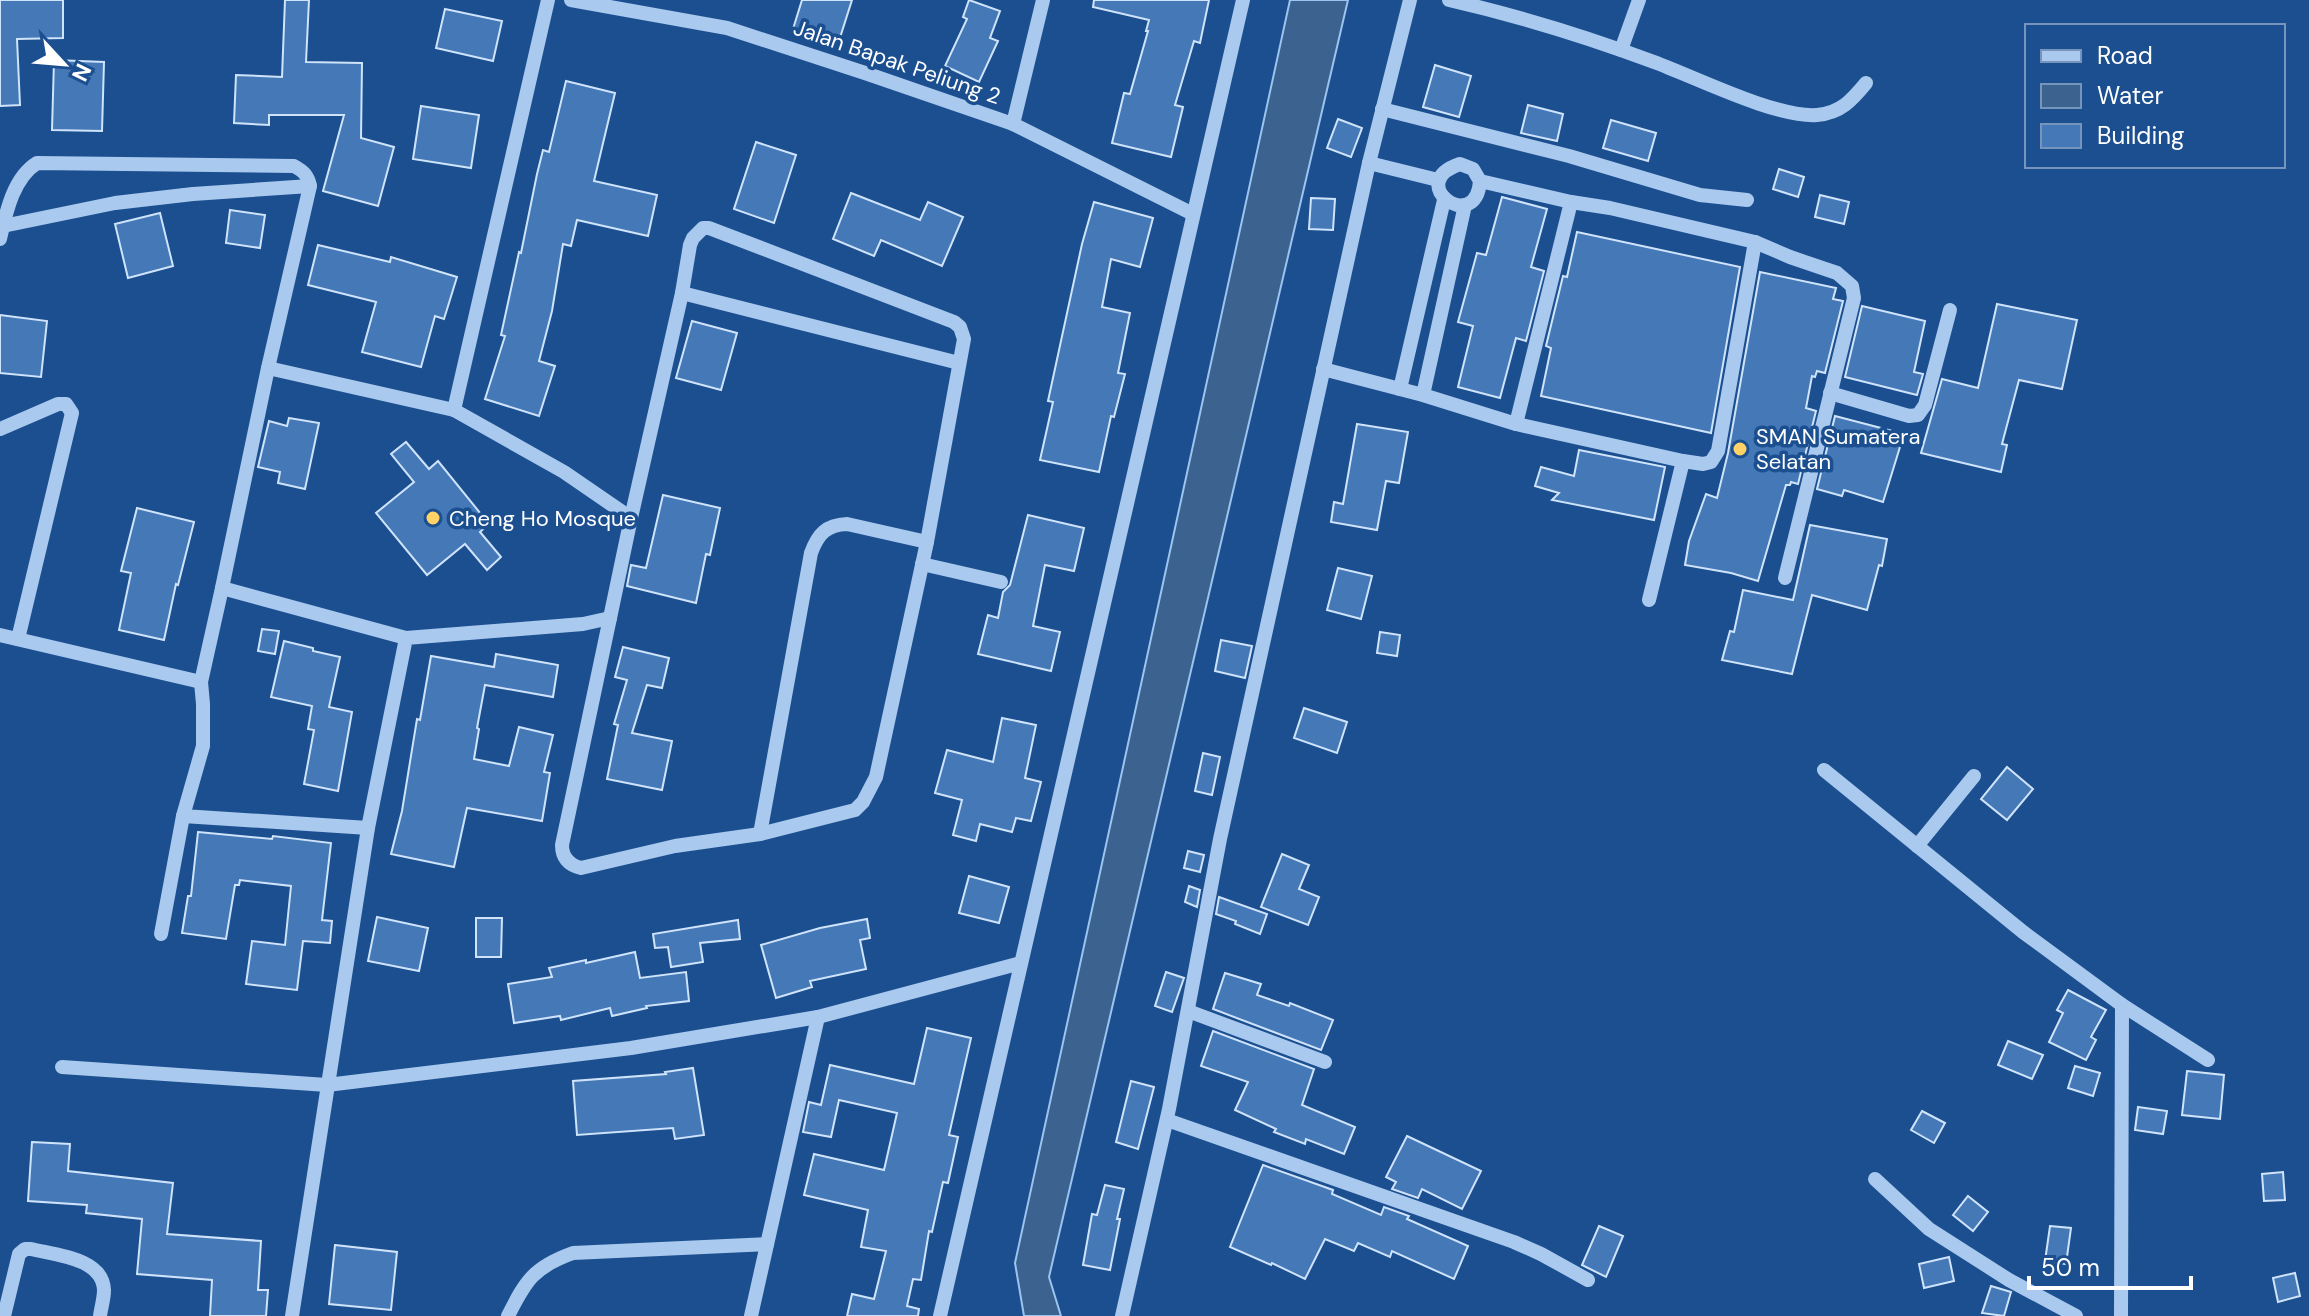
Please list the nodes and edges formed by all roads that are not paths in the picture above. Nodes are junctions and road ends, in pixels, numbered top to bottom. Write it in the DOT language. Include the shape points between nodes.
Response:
graph roads {
  1 [pos="548,0"];
  2 [pos="571,0"];
  3 [pos="1043,0"];
  4 [pos="1243,0"];
  5 [pos="1410,0"];
  6 [pos="1449,0"];
  7 [pos="1639,0"];
  8 [pos="1621,50"];
  9 [pos="1866,83"];
  10 [pos="1382,109"];
  11 [pos="1013,124"];
  12 [pos="1369,163"];
  13 [pos="1438,180"];
  14 [pos="1480,181"];
  15 [pos="310,186"];
  16 [pos="1444,200"];
  17 [pos="1747,200"];
  18 [pos="1571,202"];
  19 [pos="1465,205"];
  20 [pos="1193,214"];
  21 [pos="1,233"];
  22 [pos="1755,242"];
  23 [pos="682,293"];
  24 [pos="1950,310"];
  25 [pos="959,363"];
  26 [pos="268,368"];
  27 [pos="1323,369"];
  28 [pos="1400,389"];
  29 [pos="1830,393"];
  30 [pos="1423,395"];
  31 [pos="454,410"];
  32 [pos="1516,424"];
  33 [pos="0,429"];
  34 [pos="1683,461"];
  35 [pos="631,518"];
  36 [pos="927,542"];
  37 [pos="922,564"];
  38 [pos="1785,578"];
  39 [pos="1001,582"];
  40 [pos="222,588"];
  41 [pos="1649,600"];
  42 [pos="610,618"];
  43 [pos="0,635"];
  44 [pos="406,638"];
  45 [pos="18,639"];
  46 [pos="201,682"];
  47 [pos="1824,770"];
  48 [pos="1974,776"];
  49 [pos="183,816"];
  50 [pos="368,828"];
  51 [pos="760,834"];
  52 [pos="1917,846"];
  53 [pos="161,934"];
  54 [pos="1021,963"];
  55 [pos="2122,1005"];
  56 [pos="1188,1011"];
  57 [pos="818,1017"];
  58 [pos="2208,1060"];
  59 [pos="1325,1062"];
  60 [pos="62,1067"];
  61 [pos="327,1085"];
  62 [pos="1167,1120"];
  63 [pos="1875,1179"];
  64 [pos="767,1244"];
  65 [pos="1588,1280"];
  66 [pos="4,1316"];
  67 [pos="100,1316"];
  68 [pos="292,1316"];
  69 [pos="508,1316"];
  70 [pos="751,1316"];
  71 [pos="940,1316"];
  72 [pos="1122,1316"];
  73 [pos="2076,1316"];
  74 [pos="2121,1316"];
  1 -- 31 [label="street"];
  2 -- 11 [label="street, Jalan Bapak Peliung 2" via="727,28"];
  3 -- 11 [label="street"];
  4 -- 20 [label="street"];
  5 -- 10 [label="street"];
  6 -- 8 [label="street"];
  7 -- 8 [label="street"];
  8 -- 9 [label="street" via="1798,114 1843,108"];
  10 -- 12 [label="street"];
  10 -- 17 [label="street" via="1700,195"];
  11 -- 20 [label="street, Jalan Bapak Peliung 2"];
  12 -- 13 [label="street"];
  12 -- 27 [label="street"];
  13 -- 14 [label="street" via="1447,168 1460,164 1473,169"];
  13 -- 16 [label="street"];
  14 -- 18 [label="street"];
  14 -- 19 [label="street" via="1474,200"];
  15 -- 21 [label="street" via="115,203"];
  15 -- 21 [label="street" via="302,170 288,164 37,163 21,178"];
  15 -- 26 [label="street"];
  16 -- 19 [label="street"];
  16 -- 28 [label="street"];
  18 -- 22 [label="street"];
  18 -- 32 [label="street"];
  19 -- 30 [label="street"];
  20 -- 54 [label="street"];
  22 -- 29 [label="street" via="1837,273 1852,286 1854,298"];
  22 -- 34 [label="street" via="1718,451 1707,463"];
  23 -- 25 [label="street"];
  23 -- 25 [label="street" via="690,245 698,232 709,228 954,322 964,334"];
  23 -- 35 [label="street"];
  24 -- 29 [label="street" via="1918,415"];
  25 -- 36 [label="street"];
  26 -- 31 [label="street"];
  26 -- 40 [label="street"];
  27 -- 28 [label="street"];
  27 -- 56 [label="street" via="1220,839"];
  28 -- 30 [label="street"];
  29 -- 38 [label="street"];
  30 -- 32 [label="street"];
  31 -- 35 [label="street" via="564,472"];
  32 -- 34 [label="street"];
  33 -- 45 [label="street" via="58,404 66,404 72,413"];
  34 -- 41 [label="street"];
  35 -- 42 [label="street"];
  36 -- 37 [label="street"];
  36 -- 51 [label="street" via="847,524 825,529 816,539"];
  37 -- 39 [label="street"];
  37 -- 51 [label="street" via="871,790 855,810"];
  40 -- 44 [label="street"];
  40 -- 46 [label="street"];
  42 -- 44 [label="street"];
  42 -- 51 [label="street" via="562,845 566,860 581,868 675,846"];
  43 -- 45 [label="street"];
  44 -- 50 [label="street"];
  45 -- 46 [label="street"];
  46 -- 49 [label="street" via="203,746"];
  47 -- 52 [label="street"];
  48 -- 52 [label="street"];
  49 -- 50 [label="street"];
  49 -- 53 [label="street"];
  50 -- 61 [label="street"];
  52 -- 55 [label="street"];
  54 -- 57 [label="street"];
  54 -- 71 [label="street"];
  55 -- 58 [label="street"];
  55 -- 74 [label="street"];
  56 -- 59 [label="street"];
  56 -- 62 [label="street"];
  57 -- 61 [label="street" via="631,1048"];
  57 -- 64 [label="street"];
  60 -- 61 [label="street"];
  61 -- 68 [label="street"];
  62 -- 65 [label="street" via="1490,1233"];
  62 -- 72 [label="street"];
  63 -- 73 [label="street" via="1929,1229"];
  64 -- 69 [label="street" via="573,1253 534,1272"];
  64 -- 70 [label="street"];
  66 -- 67 [label="street" via="19,1254 25,1249 92,1267 104,1291"];
}
